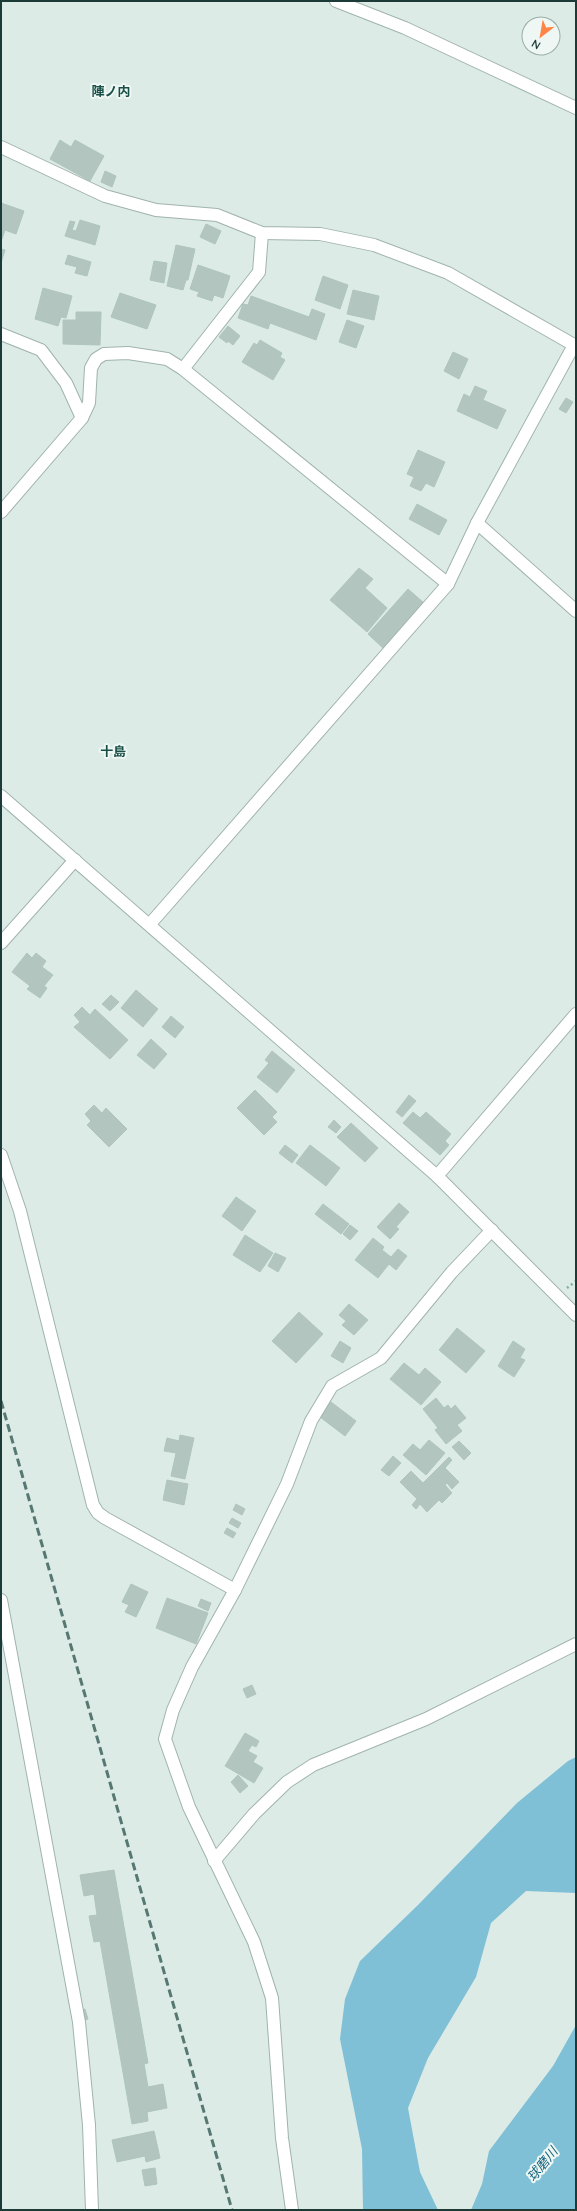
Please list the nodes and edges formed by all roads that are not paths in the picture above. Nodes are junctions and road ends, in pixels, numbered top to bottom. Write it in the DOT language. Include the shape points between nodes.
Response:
graph roads {
  1 [pos="336,1"];
  2 [pos="576,108"];
  3 [pos="1,147"];
  4 [pos="262,233"];
  5 [pos="1,334"];
  6 [pos="183,368"];
  7 [pos="82,418"];
  8 [pos="1,512"];
  9 [pos="476,523"];
  10 [pos="448,584"];
  11 [pos="576,611"];
  12 [pos="1,796"];
  13 [pos="75,860"];
  14 [pos="150,924"];
  15 [pos="1,943"];
  16 [pos="576,1014"];
  17 [pos="1,1155"];
  18 [pos="437,1176"];
  19 [pos="492,1230"];
  20 [pos="576,1315"];
  21 [pos="235,1590"];
  22 [pos="1,1600"];
  23 [pos="576,1644"];
  24 [pos="214,1861"];
  25 [pos="92,2210"];
  26 [pos="292,2210"];
  1 -- 2 [label="street" via="405,28"];
  3 -- 4 [label="street" via="105,196 156,210 217,215"];
  4 -- 6 [label="street" via="259,272"];
  4 -- 9 [label="street" via="320,234 374,245 448,273 574,345"];
  5 -- 7 [label="street" via="42,350 66,383"];
  6 -- 7 [label="street" via="167,359 128,353 104,354 96,359 91,368 89,403"];
  6 -- 10 [label="street"];
  7 -- 8 [label="street"];
  9 -- 10 [label="street"];
  9 -- 11 [label="street"];
  10 -- 14 [label="street"];
  12 -- 13 [label="street"];
  13 -- 14 [label="street"];
  13 -- 15 [label="street"];
  14 -- 18 [label="street"];
  16 -- 18 [label="street"];
  17 -- 21 [label="street" via="20,1211 93,1505 105,1518"];
  18 -- 19 [label="street"];
  19 -- 20 [label="street"];
  19 -- 21 [label="street" via="452,1272 381,1358 332,1386 311,1421 286,1484"];
  21 -- 24 [label="street" via="192,1667 173,1710 165,1739 188,1807"];
  22 -- 25 [label="street" via="79,2022"];
  23 -- 24 [label="street" via="426,1719 313,1765 287,1782 254,1814"];
  24 -- 26 [label="street" via="254,1942 272,1998 282,2138"];
}
